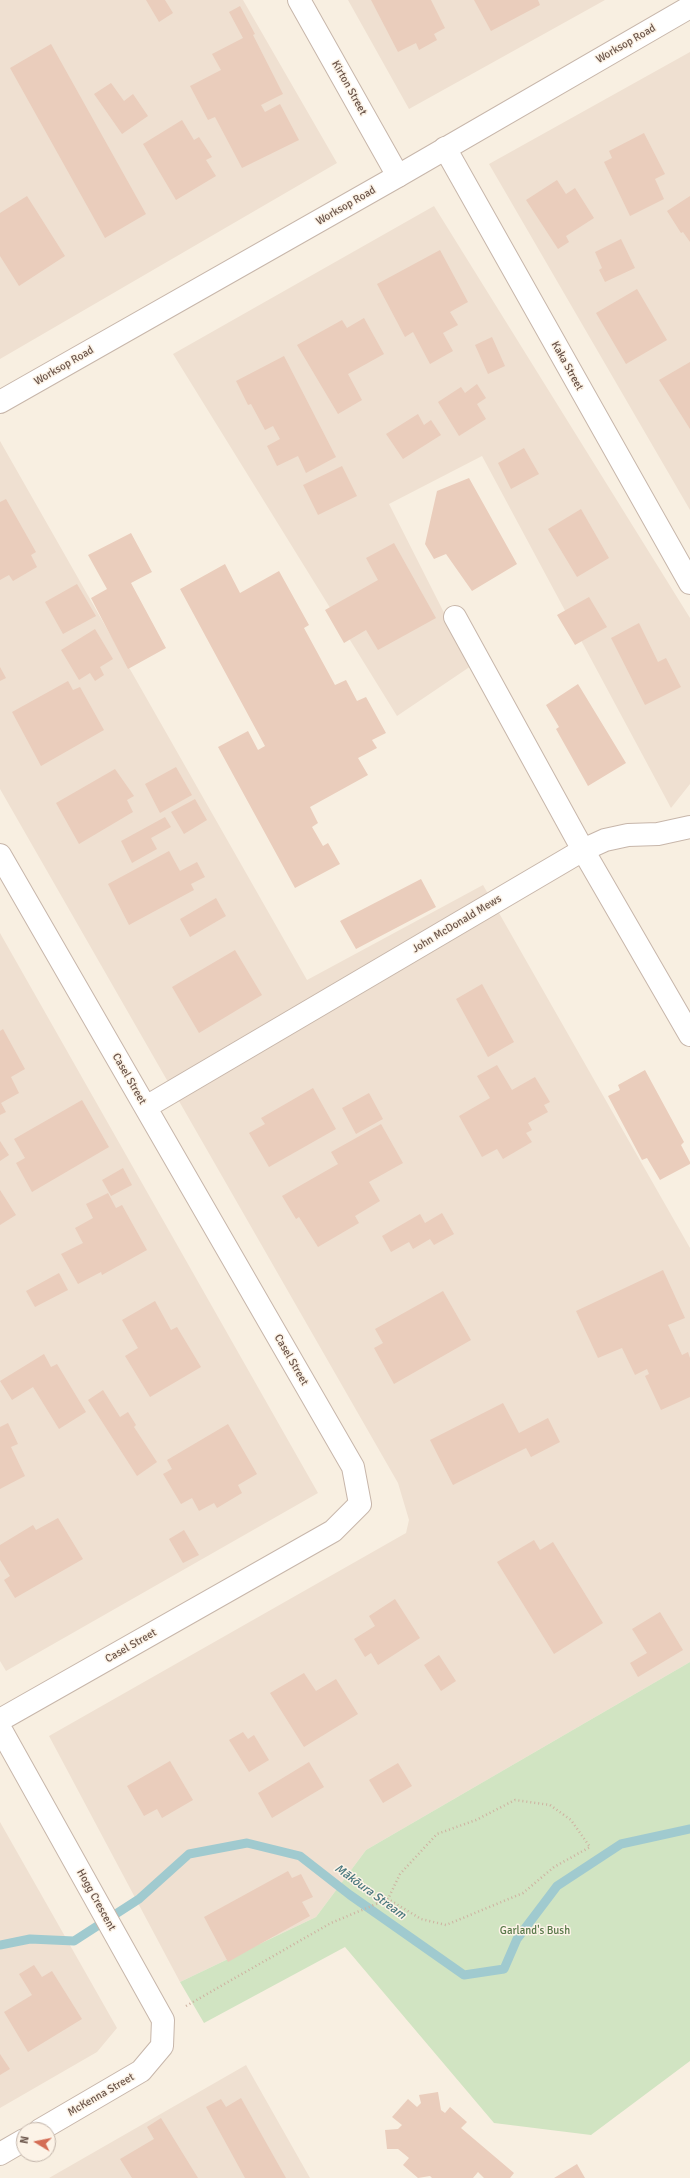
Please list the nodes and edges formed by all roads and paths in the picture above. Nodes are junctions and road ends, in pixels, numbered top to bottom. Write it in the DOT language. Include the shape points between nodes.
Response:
graph roads {
  1 [pos="299,0"];
  2 [pos="690,7"];
  3 [pos="445,148"];
  4 [pos="398,176"];
  5 [pos="0,402"];
  6 [pos="690,583"];
  7 [pos="455,617"];
  8 [pos="690,827"];
  9 [pos="583,850"];
  10 [pos="0,855"];
  11 [pos="690,1035"];
  12 [pos="146,1107"];
  13 [pos="0,1720"];
  14 [pos="0,1728"];
  15 [pos="388,1899"];
  16 [pos="163,2020"];
  17 [pos="54,2122"];
  18 [pos="16,2145"];
  19 [pos="0,2154"];
  1 -- 4 [label="street, Kirton Street"];
  2 -- 3 [label="street, Worksop Road"];
  3 -- 4 [label="street, Worksop Road"];
  3 -- 6 [label="street, Kaka Street"];
  4 -- 5 [label="street, Worksop Road"];
  7 -- 9 [label="street"];
  8 -- 9 [label="street, John McDonald Mews" via="658,834 628,835 605,840"];
  9 -- 11 [label="street"];
  9 -- 12 [label="street, John McDonald Mews"];
  10 -- 12 [label="street, Casel Street"];
  12 -- 13 [label="street, Casel Street" via="353,1468 360,1504 333,1531"];
  14 -- 16 [label="street, Hogg Crescent"];
  15 -- 15 [label="path" via="400,1874 437,1834 476,1820 515,1800 550,1805 571,1820 590,1847 554,1867 523,1893 446,1925 421,1919"];
  15 -- 16 [label="path" via="331,1923"];
  16 -- 17 [label="street, McKenna Street" via="162,2046 141,2071"];
  18 -- 19 [label="street"];
}
